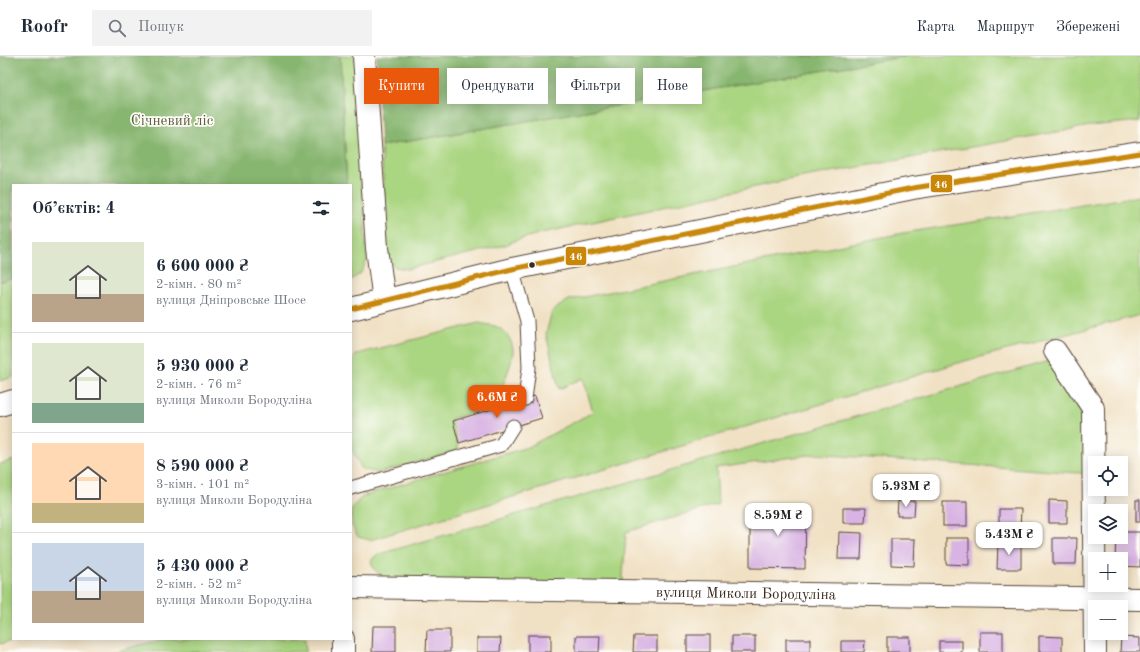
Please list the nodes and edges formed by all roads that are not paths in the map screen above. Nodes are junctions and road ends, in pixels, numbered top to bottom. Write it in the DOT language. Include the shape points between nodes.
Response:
graph roads {
  1 [pos="364,56"];
  2 [pos="1140,153"];
  3 [pos="512,269"];
  4 [pos="384,301"];
  5 [pos="352,309"];
  6 [pos="1055,351"];
  7 [pos="525,399"];
  8 [pos="12,401"];
  9 [pos="0,405"];
  10 [pos="513,426"];
  11 [pos="352,488"];
  12 [pos="352,587"];
  13 [pos="1094,598"];
  14 [pos="1140,599"];
  15 [pos="343,640"];
  16 [pos="343,652"];
  17 [pos="1095,652"];
  1 -- 4 [label="street" via="377,248"];
  2 -- 3 [label="street" via="914,188"];
  3 -- 4 [label="street"];
  3 -- 7 [label="lane" via="527,321 530,368"];
  4 -- 5 [label="street"];
  6 -- 13 [label="street" via="1093,408"];
  8 -- 9 [label="street"];
  10 -- 11 [label="lane" via="501,445"];
  12 -- 13 [label="street, вулиця Миколи Бородуліна"];
  13 -- 14 [label="street, вулиця Миколи Бородуліна"];
  13 -- 17 [label="street"];
  15 -- 16 [label="street"];
}
